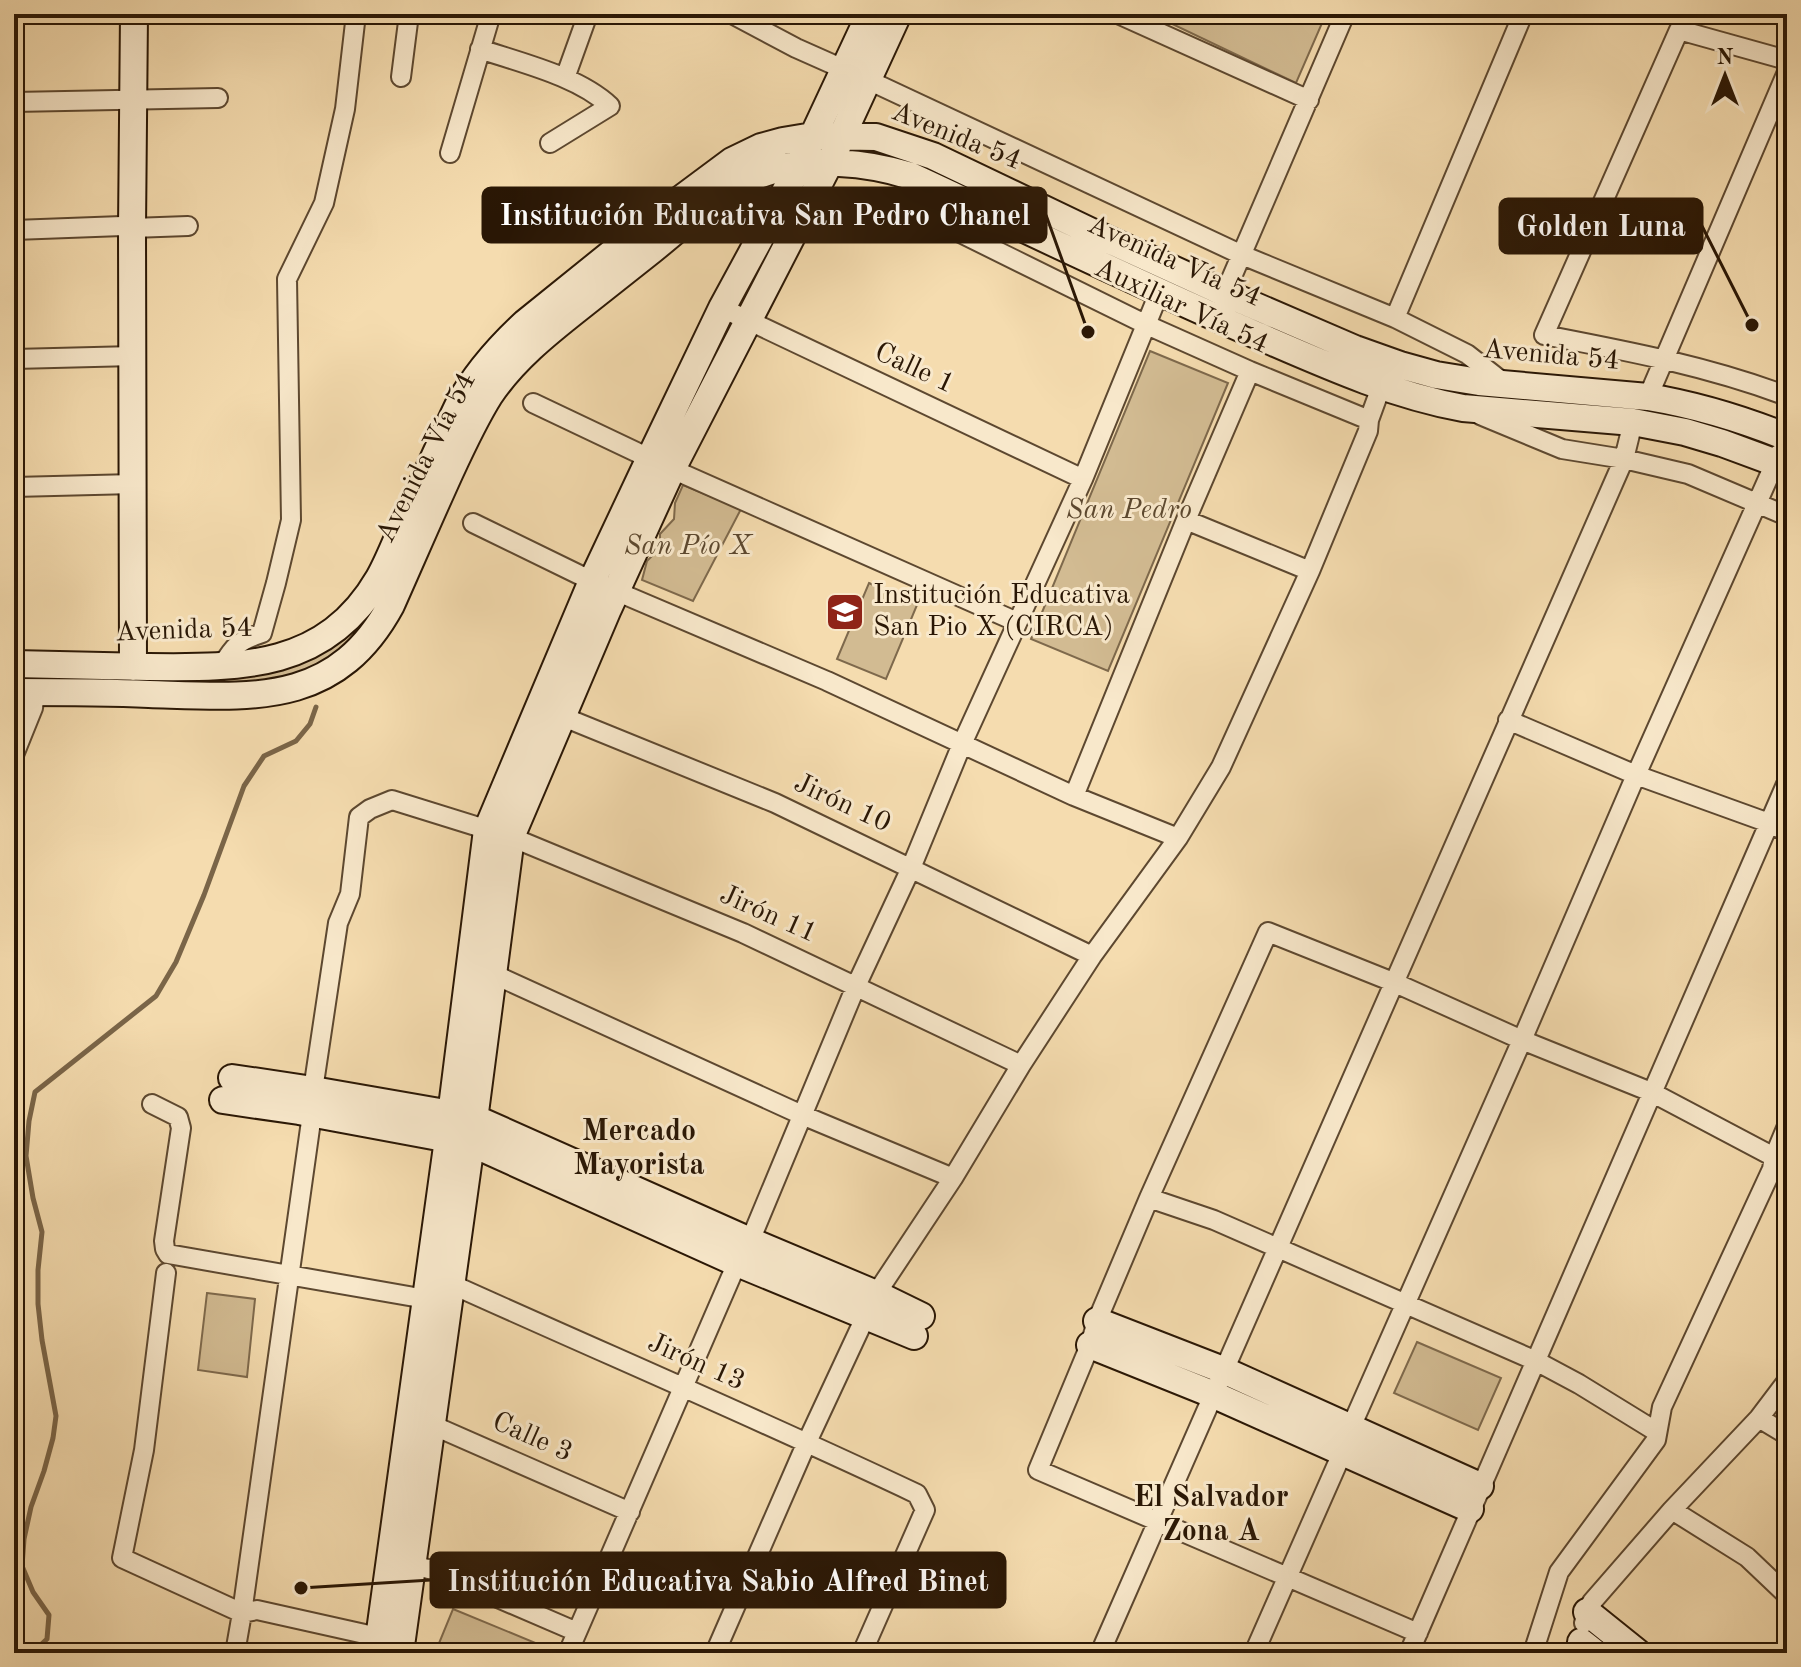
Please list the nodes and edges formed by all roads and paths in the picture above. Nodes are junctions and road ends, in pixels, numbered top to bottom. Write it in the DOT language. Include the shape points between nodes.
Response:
graph roads {
  1 [pos="134,14"];
  2 [pos="356,14"];
  3 [pos="409,14"];
  4 [pos="491,14"];
  5 [pos="588,14"];
  6 [pos="732,14"];
  7 [pos="870,14"];
  8 [pos="898,14"];
  9 [pos="1118,14"];
  10 [pos="1345,14"];
  11 [pos="1523,14"];
  12 [pos="1162,23"];
  13 [pos="480,49"];
  14 [pos="1787,60"];
  15 [pos="1787,72"];
  16 [pos="856,75"];
  17 [pos="401,77"];
  18 [pos="565,78"];
  19 [pos="218,98"];
  20 [pos="133,100"];
  21 [pos="1309,100"];
  22 [pos="14,102"];
  23 [pos="842,135"];
  24 [pos="813,136"];
  25 [pos="876,137"];
  26 [pos="550,143"];
  27 [pos="450,153"];
  28 [pos="829,164"];
  29 [pos="799,166"];
  30 [pos="938,189"];
  31 [pos="188,226"];
  32 [pos="132,228"];
  33 [pos="14,230"];
  34 [pos="1242,255"];
  35 [pos="1159,293"];
  36 [pos="1225,293"];
  37 [pos="722,308"];
  38 [pos="1395,318"];
  39 [pos="747,321"];
  40 [pos="1147,325"];
  41 [pos="134,356"];
  42 [pos="14,359"];
  43 [pos="1665,359"];
  44 [pos="1250,371"];
  45 [pos="1508,386"];
  46 [pos="1381,387"];
  47 [pos="1787,396"];
  48 [pos="1648,397"];
  49 [pos="533,403"];
  50 [pos="1463,408"];
  51 [pos="1369,420"];
  52 [pos="1633,422"];
  53 [pos="1786,435"];
  54 [pos="1624,459"];
  55 [pos="661,464"];
  56 [pos="1782,465"];
  57 [pos="1083,479"];
  58 [pos="134,484"];
  59 [pos="14,487"];
  60 [pos="1757,503"];
  61 [pos="1787,516"];
  62 [pos="1186,520"];
  63 [pos="473,523"];
  64 [pos="1310,571"];
  65 [pos="604,585"];
  66 [pos="1017,622"];
  67 [pos="14,664"];
  68 [pos="133,667"];
  69 [pos="221,667"];
  70 [pos="24,692"];
  71 [pos="550,711"];
  72 [pos="1508,720"];
  73 [pos="962,744"];
  74 [pos="14,755"];
  75 [pos="1636,775"];
  76 [pos="1787,782"];
  77 [pos="1074,796"];
  78 [pos="1769,823"];
  79 [pos="1787,832"];
  80 [pos="499,833"];
  81 [pos="1178,838"];
  82 [pos="911,868"];
  83 [pos="1092,956"];
  84 [pos="493,974"];
  85 [pos="1393,982"];
  86 [pos="856,986"];
  87 [pos="1522,1040"];
  88 [pos="1021,1065"];
  89 [pos="228,1089"];
  90 [pos="1651,1092"];
  91 [pos="313,1102"];
  92 [pos="152,1104"];
  93 [pos="802,1115"];
  94 [pos="1787,1126"];
  95 [pos="461,1128"];
  96 [pos="1774,1157"];
  97 [pos="953,1178"];
  98 [pos="1149,1198"];
  99 [pos="1276,1247"];
  100 [pos="744,1252"];
  101 [pos="166,1273"];
  102 [pos="290,1274"];
  103 [pos="451,1284"];
  104 [pos="426,1299"];
  105 [pos="871,1305"];
  106 [pos="1406,1305"];
  107 [pos="917,1326"];
  108 [pos="1093,1333"];
  109 [pos="1536,1361"];
  110 [pos="1787,1381"];
  111 [pos="1217,1382"];
  112 [pos="684,1389"];
  113 [pos="1759,1418"];
  114 [pos="421,1422"];
  115 [pos="1657,1432"];
  116 [pos="1787,1435"];
  117 [pos="1347,1439"];
  118 [pos="807,1442"];
  119 [pos="1475,1498"];
  120 [pos="1672,1510"];
  121 [pos="630,1512"];
  122 [pos="1158,1520"];
  123 [pos="400,1563"];
  124 [pos="1287,1577"];
  125 [pos="1787,1595"];
  126 [pos="1587,1612"];
  127 [pos="242,1613"];
  128 [pos="577,1632"];
  129 [pos="1418,1633"];
  130 [pos="390,1647"];
  131 [pos="1585,1649"];
  132 [pos="235,1653"];
  133 [pos="568,1653"];
  134 [pos="715,1653"];
  135 [pos="862,1653"];
  136 [pos="1100,1653"];
  137 [pos="1254,1653"];
  138 [pos="1409,1653"];
  139 [pos="1533,1653"];
  140 [pos="1638,1653"];
  1 -- 20 [label="street"];
  2 -- 69 [label="street" via="345,109 324,203 287,279 291,520 262,633 234,646"];
  3 -- 17 [label="street"];
  4 -- 13 [label="street"];
  5 -- 18 [label="street"];
  6 -- 16 [label="street"];
  7 -- 16 [label="street"];
  8 -- 16 [label="street"];
  9 -- 12 [label="street"];
  10 -- 21 [label="street"];
  11 -- 38 [label="street"];
  12 -- 21 [label="street"];
  13 -- 18 [label="street"];
  13 -- 27 [label="street"];
  14 -- 43 [label="street" via="1679,30 1544,335"];
  15 -- 43 [label="street"];
  16 -- 23 [label="street"];
  16 -- 24 [label="street"];
  16 -- 25 [label="street"];
  16 -- 34 [label="street"];
  18 -- 26 [label="street" via="610,106"];
  19 -- 20 [label="street"];
  20 -- 22 [label="street"];
  20 -- 32 [label="street"];
  21 -- 34 [label="street"];
  23 -- 24 [label="street, Avenida 54"];
  23 -- 25 [label="street, Avenida 54"];
  23 -- 28 [label="street"];
  24 -- 29 [label="street"];
  24 -- 69 [label="street, Avenida 54" via="761,147 732,161 525,323 469,384 379,578 351,617 298,650"];
  25 -- 36 [label="street, Avenida 54" via="933,156"];
  28 -- 29 [label="street, Avenida Vía 54"];
  28 -- 30 [label="street, Avenida Vía 54" via="886,168"];
  28 -- 39 [label="street"];
  29 -- 37 [label="street"];
  29 -- 70 [label="street, Avenida Vía 54" via="751,178 716,200 542,337 502,379 467,437 381,623 339,668 309,684 272,694"];
  30 -- 35 [label="street, Avenida Vía 54"];
  30 -- 40 [label="street, Auxiliar Vía 54" via="930,218"];
  31 -- 32 [label="street"];
  32 -- 33 [label="street"];
  32 -- 41 [label="street"];
  34 -- 36 [label="street"];
  34 -- 38 [label="street"];
  35 -- 40 [label="street"];
  35 -- 46 [label="street, Avenida Vía 54"];
  36 -- 45 [label="street, Avenida 54" via="1400,365"];
  37 -- 39 [label="street, Calle 1"];
  37 -- 55 [label="street"];
  38 -- 45 [label="street" via="1467,354"];
  39 -- 55 [label="street"];
  39 -- 57 [label="street, Calle 1"];
  40 -- 44 [label="street, Auxiliar Vía 54"];
  40 -- 57 [label="street"];
  41 -- 42 [label="street"];
  41 -- 58 [label="street"];
  43 -- 47 [label="street"];
  43 -- 48 [label="street"];
  44 -- 51 [label="street, Auxiliar Vía 54"];
  44 -- 62 [label="street"];
  45 -- 48 [label="street, Avenida 54"];
  46 -- 50 [label="street, Avenida Vía 54"];
  46 -- 51 [label="street"];
  48 -- 53 [label="street, Avenida 54"];
  49 -- 55 [label="street"];
  50 -- 52 [label="street, Avenida Vía 54"];
  50 -- 54 [label="street" via="1562,449"];
  51 -- 64 [label="street"];
  52 -- 54 [label="street"];
  52 -- 56 [label="street, Avenida Vía 54" via="1685,432"];
  53 -- 56 [label="street"];
  54 -- 60 [label="street" via="1688,474"];
  54 -- 72 [label="street"];
  55 -- 65 [label="street"];
  55 -- 66 [label="street"];
  56 -- 60 [label="street"];
  57 -- 66 [label="street"];
  58 -- 59 [label="street"];
  58 -- 68 [label="street"];
  60 -- 61 [label="street"];
  60 -- 75 [label="street"];
  62 -- 64 [label="street"];
  62 -- 77 [label="street"];
  63 -- 65 [label="street"];
  64 -- 81 [label="street" via="1221,767"];
  65 -- 71 [label="street"];
  65 -- 73 [label="street"];
  66 -- 73 [label="street"];
  67 -- 68 [label="street, Avenida 54"];
  68 -- 69 [label="street, Avenida 54"];
  70 -- 74 [label="street" via="33,708"];
  71 -- 80 [label="street"];
  71 -- 82 [label="street, Jirón 10" via="775,803"];
  72 -- 75 [label="street"];
  72 -- 85 [label="street"];
  73 -- 77 [label="street"];
  73 -- 82 [label="street"];
  75 -- 78 [label="street"];
  75 -- 87 [label="street"];
  76 -- 78 [label="street"];
  77 -- 81 [label="street"];
  78 -- 79 [label="street"];
  78 -- 90 [label="street"];
  80 -- 84 [label="street"];
  80 -- 86 [label="street, Jirón 11" via="743,933"];
  80 -- 91 [label="street, Jirón 11" via="392,800 359,817"];
  80 -- 95 [label="street"];
  81 -- 83 [label="street"];
  82 -- 83 [label="street, Jirón 10"];
  82 -- 86 [label="street"];
  83 -- 88 [label="street"];
  84 -- 93 [label="street"];
  84 -- 95 [label="street"];
  85 -- 87 [label="street"];
  85 -- 98 [label="street" via="1268,932"];
  85 -- 99 [label="street"];
  86 -- 88 [label="street, Jirón 11"];
  86 -- 93 [label="street"];
  87 -- 90 [label="street"];
  87 -- 106 [label="street"];
  88 -- 97 [label="street"];
  89 -- 91 [label="street"];
  90 -- 96 [label="street"];
  90 -- 109 [label="street"];
  91 -- 95 [label="street"];
  91 -- 102 [label="street"];
  92 -- 102 [label="street" via="178,1117 181,1128 164,1241 168,1254"];
  93 -- 97 [label="street"];
  93 -- 100 [label="street"];
  94 -- 96 [label="street"];
  95 -- 100 [label="street"];
  95 -- 103 [label="street"];
  95 -- 104 [label="street"];
  96 -- 115 [label="street" via="1662,1407"];
  97 -- 105 [label="street"];
  98 -- 99 [label="street"];
  98 -- 108 [label="street"];
  99 -- 106 [label="street"];
  99 -- 111 [label="street"];
  100 -- 105 [label="street"];
  100 -- 112 [label="street"];
  101 -- 127 [label="street" via="144,1450 122,1558"];
  102 -- 104 [label="street"];
  102 -- 127 [label="street"];
  103 -- 112 [label="street, Jirón 13"];
  103 -- 114 [label="street"];
  104 -- 114 [label="street"];
  105 -- 107 [label="street"];
  105 -- 118 [label="street"];
  106 -- 109 [label="street"];
  106 -- 117 [label="street"];
  108 -- 111 [label="street"];
  108 -- 122 [label="street" via="1038,1470"];
  109 -- 115 [label="street"];
  109 -- 119 [label="street"];
  110 -- 113 [label="street"];
  111 -- 117 [label="street"];
  111 -- 122 [label="street"];
  112 -- 118 [label="street, Jirón 13"];
  112 -- 121 [label="street"];
  113 -- 116 [label="street"];
  113 -- 120 [label="street"];
  114 -- 121 [label="street, Calle 3"];
  114 -- 123 [label="street"];
  115 -- 139 [label="street" via="1559,1572"];
  117 -- 119 [label="street"];
  117 -- 124 [label="street"];
  118 -- 134 [label="street"];
  118 -- 135 [label="street, Jirón 13" via="917,1494 925,1510"];
  119 -- 129 [label="street"];
  120 -- 125 [label="street" via="1747,1557"];
  120 -- 126 [label="street"];
  121 -- 128 [label="street"];
  122 -- 124 [label="street"];
  122 -- 136 [label="street"];
  123 -- 128 [label="street" via="433,1570"];
  123 -- 130 [label="street"];
  124 -- 129 [label="street"];
  124 -- 137 [label="street"];
  126 -- 131 [label="street"];
  126 -- 140 [label="street"];
  127 -- 130 [label="street" via="257,1610"];
  127 -- 132 [label="street"];
  128 -- 133 [label="street"];
  129 -- 138 [label="street"];
}
